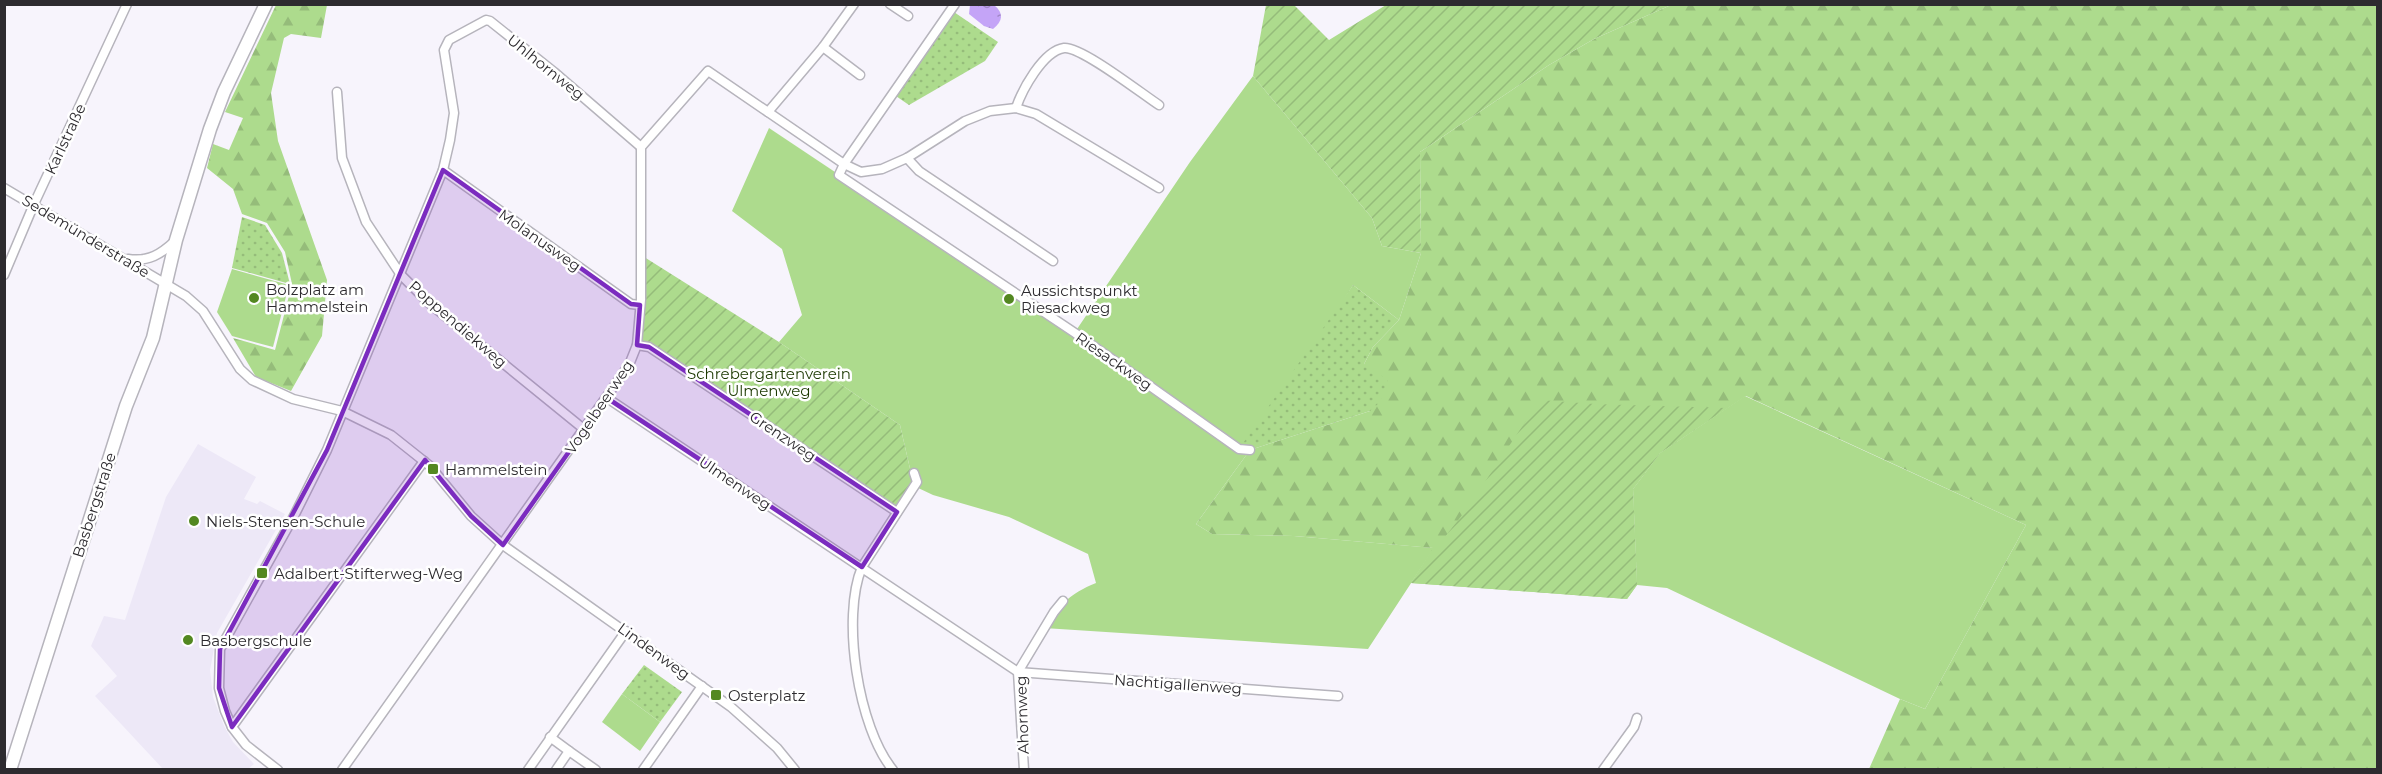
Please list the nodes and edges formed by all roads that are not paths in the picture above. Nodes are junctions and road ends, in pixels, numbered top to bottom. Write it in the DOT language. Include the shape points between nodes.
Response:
graph roads {
  1 [pos="127,4"];
  2 [pos="266,4"];
  3 [pos="854,4"];
  4 [pos="890,4"];
  5 [pos="955,4"];
  6 [pos="908,16"];
  7 [pos="823,47"];
  8 [pos="860,75"];
  9 [pos="337,92"];
  10 [pos="1159,105"];
  11 [pos="1016,108"];
  12 [pos="768,112"];
  13 [pos="641,147"];
  14 [pos="907,158"];
  15 [pos="844,164"];
  16 [pos="443,170"];
  17 [pos="4,188"];
  18 [pos="1159,188"];
  19 [pos="34,204"];
  20 [pos="176,240"];
  21 [pos="122,258"];
  22 [pos="1053,261"];
  23 [pos="401,274"];
  24 [pos="4,275"];
  25 [pos="167,284"];
  26 [pos="640,305"];
  27 [pos="638,345"];
  28 [pos="607,398"];
  29 [pos="342,411"];
  30 [pos="585,430"];
  31 [pos="1250,450"];
  32 [pos="424,461"];
  33 [pos="914,473"];
  34 [pos="897,512"];
  35 [pos="503,545"];
  36 [pos="862,567"];
  37 [pos="1063,601"];
  38 [pos="626,631"];
  39 [pos="1018,672"];
  40 [pos="702,686"];
  41 [pos="1338,696"];
  42 [pos="1637,718"];
  43 [pos="232,727"];
  44 [pos="550,737"];
  45 [pos="569,751"];
  46 [pos="1024,769"];
  47 [pos="10,770"];
  48 [pos="278,770"];
  49 [pos="342,770"];
  50 [pos="528,770"];
  51 [pos="556,770"];
  52 [pos="596,770"];
  53 [pos="644,770"];
  54 [pos="795,770"];
  55 [pos="893,770"];
  56 [pos="1030,770"];
  57 [pos="1603,770"];
  1 -- 19 [label="street, Karlstraße"];
  2 -- 20 [label="main road, Basbergstraße" via="224,92"];
  3 -- 7 [label="street"];
  4 -- 6 [label="street"];
  5 -- 15 [label="street"];
  7 -- 8 [label="street"];
  7 -- 12 [label="street"];
  9 -- 23 [label="street, Poppendiekweg" via="342,158 366,222"];
  10 -- 11 [label="street" via="1101,65 1064,48 1053,52 1030,78"];
  11 -- 14 [label="street" via="990,111 965,121"];
  11 -- 18 [label="street" via="1036,114"];
  12 -- 13 [label="street" via="708,71"];
  12 -- 15 [label="street"];
  13 -- 16 [label="street, Uhlhornweg" via="486,20 449,40 444,50 454,113"];
  13 -- 26 [label="street, Vogelbeerweg"];
  14 -- 15 [label="street" via="882,169 861,172"];
  14 -- 22 [label="street" via="919,171"];
  15 -- 31 [label="street, Riesackweg" via="839,175 853,185 1075,333 1239,449"];
  16 -- 23 [label="street"];
  16 -- 26 [label="street, Molanusweg" via="631,304"];
  17 -- 19 [label="street, Sedemünderstraße"];
  19 -- 21 [label="street, Sedemünderstraße"];
  19 -- 24 [label="street, Karlstraße"];
  20 -- 21 [label="street" via="151,259"];
  20 -- 25 [label="main road, Basbergstraße"];
  21 -- 25 [label="street, Sedemünderstraße"];
  23 -- 29 [label="street"];
  23 -- 30 [label="street, Poppendiekweg" via="429,303"];
  25 -- 29 [label="street" via="203,311 252,380 293,399"];
  25 -- 47 [label="main road, Basbergstraße" via="153,338 126,405"];
  26 -- 27 [label="street, Vogelbeerweg"];
  27 -- 28 [label="street, Vogelbeerweg"];
  27 -- 34 [label="street, Grenzweg" via="649,347"];
  28 -- 30 [label="street, Vogelbeerweg"];
  28 -- 36 [label="street, Ulmenweg"];
  29 -- 32 [label="street" via="391,435"];
  29 -- 43 [label="street" via="299,506 220,649 219,688"];
  30 -- 35 [label="street, Vogelbeerweg"];
  32 -- 35 [label="street" via="471,516"];
  32 -- 43 [label="street"];
  33 -- 34 [label="street" via="917,482"];
  34 -- 36 [label="street"];
  35 -- 38 [label="street, Lindenweg"];
  35 -- 49 [label="street, Vogelbeerweg"];
  36 -- 39 [label="street, Ulmenweg"];
  36 -- 55 [label="street" via="852,608 858,680 878,743"];
  37 -- 39 [label="street, Ahornweg"];
  38 -- 40 [label="street, Lindenweg"];
  38 -- 44 [label="street"];
  39 -- 41 [label="street, Nachtigallenweg"];
  39 -- 46 [label="street, Ahornweg"];
  40 -- 53 [label="street"];
  40 -- 54 [label="street, Lindenweg" via="754,726"];
  42 -- 57 [label="street"];
  43 -- 48 [label="street" via="246,746"];
  44 -- 45 [label="street"];
  44 -- 50 [label="street"];
  45 -- 51 [label="street"];
  45 -- 52 [label="street"];
  46 -- 56 [label="street"];
}
